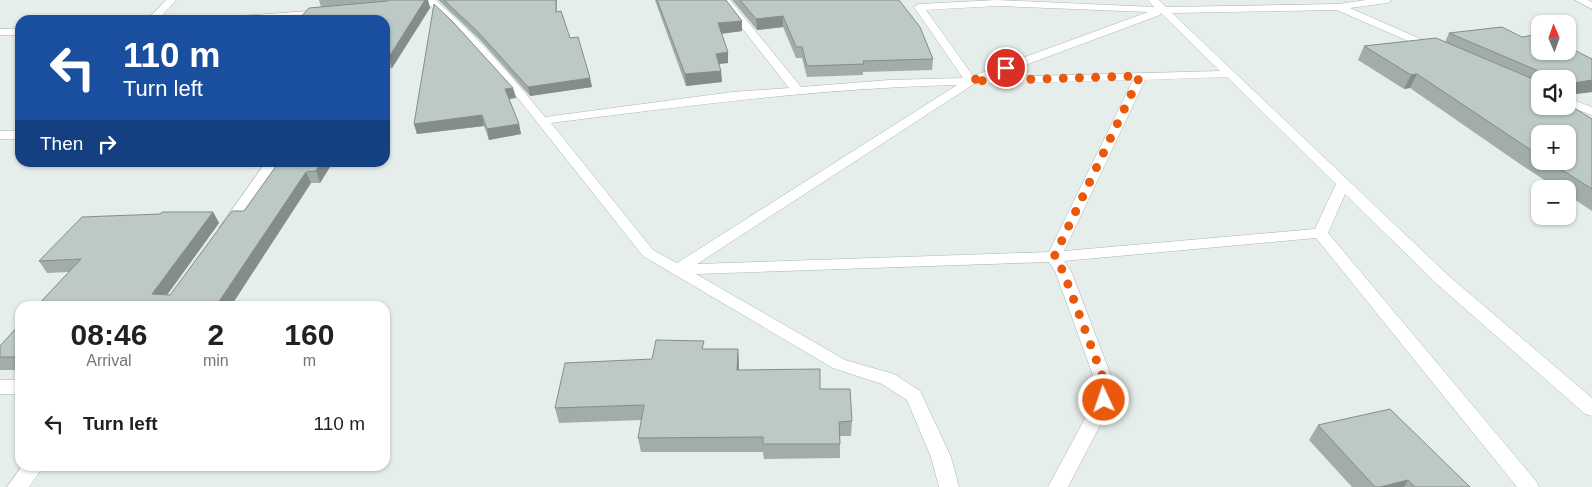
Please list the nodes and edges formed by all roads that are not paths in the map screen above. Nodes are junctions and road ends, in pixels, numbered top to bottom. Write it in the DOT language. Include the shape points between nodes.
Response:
graph roads {
  1 [pos="171,0"];
  2 [pos="429,0"];
  3 [pos="725,0"];
  4 [pos="1152,0"];
  5 [pos="1387,0"];
  6 [pos="1580,0"];
  7 [pos="1592,6"];
  8 [pos="1338,7"];
  9 [pos="1164,10"];
  10 [pos="337,12"];
  11 [pos="157,15"];
  12 [pos="296,15"];
  13 [pos="0,32"];
  14 [pos="15,32"];
  15 [pos="1448,54"];
  16 [pos="1229,74"];
  17 [pos="1140,76"];
  18 [pos="971,81"];
  19 [pos="797,90"];
  20 [pos="1576,105"];
  21 [pos="1592,110"];
  22 [pos="541,121"];
  23 [pos="0,135"];
  24 [pos="15,135"];
  25 [pos="269,167"];
  26 [pos="1343,184"];
  27 [pos="1320,232"];
  28 [pos="219,239"];
  29 [pos="1054,257"];
  30 [pos="677,270"];
  31 [pos="0,387"];
  32 [pos="15,387"];
  33 [pos="1592,409"];
  34 [pos="30,471"];
  35 [pos="17,487"];
  36 [pos="949,487"];
  37 [pos="1058,487"];
  38 [pos="1529,487"];
  1 -- 11 [label="street"];
  2 -- 22 [label="street" via="461,28 506,76"];
  3 -- 19 [label="street"];
  4 -- 9 [label="street"];
  5 -- 8 [label="street"];
  6 -- 7 [label="street"];
  8 -- 9 [label="street"];
  8 -- 15 [label="street"];
  9 -- 16 [label="street"];
  9 -- 18 [label="street"];
  9 -- 18 [label="street" via="997,3 919,7"];
  10 -- 12 [label="street"];
  13 -- 14 [label="street"];
  16 -- 17 [label="street"];
  16 -- 26 [label="street"];
  17 -- 18 [label="street"];
  17 -- 29 [label="street"];
  18 -- 19 [label="street"];
  18 -- 30 [label="street"];
  19 -- 22 [label="street"];
  20 -- 21 [label="street"];
  22 -- 30 [label="street" via="648,253"];
  23 -- 24 [label="street"];
  25 -- 28 [label="street"];
  26 -- 27 [label="street"];
  26 -- 33 [label="street" via="1444,281"];
  27 -- 29 [label="street"];
  27 -- 38 [label="street"];
  29 -- 30 [label="street"];
  29 -- 37 [label="street" via="1063,271 1106,386 1104,400"];
  30 -- 36 [label="street" via="838,364 888,379 914,396 941,458"];
  31 -- 32 [label="street"];
  34 -- 35 [label="street"];
}
